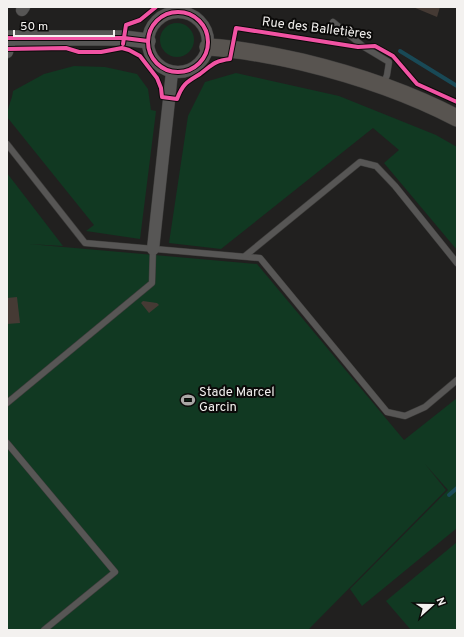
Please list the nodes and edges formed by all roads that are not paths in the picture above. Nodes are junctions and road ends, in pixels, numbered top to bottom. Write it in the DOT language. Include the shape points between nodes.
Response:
graph roads {
  1 [pos="179,9"];
  2 [pos="333,22"];
  3 [pos="12,38"];
  4 [pos="148,41"];
  5 [pos="208,47"];
  6 [pos="7,52"];
  7 [pos="172,72"];
  8 [pos="383,85"];
  9 [pos="457,118"];
  10 [pos="7,144"];
  11 [pos="153,249"];
  12 [pos="245,256"];
  13 [pos="457,263"];
  14 [pos="457,380"];
  15 [pos="7,403"];
  16 [pos="7,443"];
  17 [pos="44,630"];
  1 -- 4 [label="street" via="159,19 152,27"];
  1 -- 5 [label="street" via="202,22 208,37"];
  2 -- 8 [label="lane" via="364,47 389,62"];
  3 -- 4 [label="street" via="124,38"];
  3 -- 6 [label="street"];
  4 -- 7 [label="street" via="149,50 155,61 162,68"];
  5 -- 7 [label="street" via="204,57 194,68"];
  5 -- 8 [label="main road" via="239,49 279,57 347,73"];
  7 -- 11 [label="street"];
  8 -- 9 [label="main road"];
  10 -- 11 [label="lane" via="85,243"];
  11 -- 12 [label="lane"];
  11 -- 15 [label="lane" via="152,283"];
  12 -- 13 [label="lane" via="360,162 376,166"];
  12 -- 14 [label="lane" via="260,258 387,412 405,416 425,407"];
  16 -- 17 [label="lane" via="115,572"];
}
